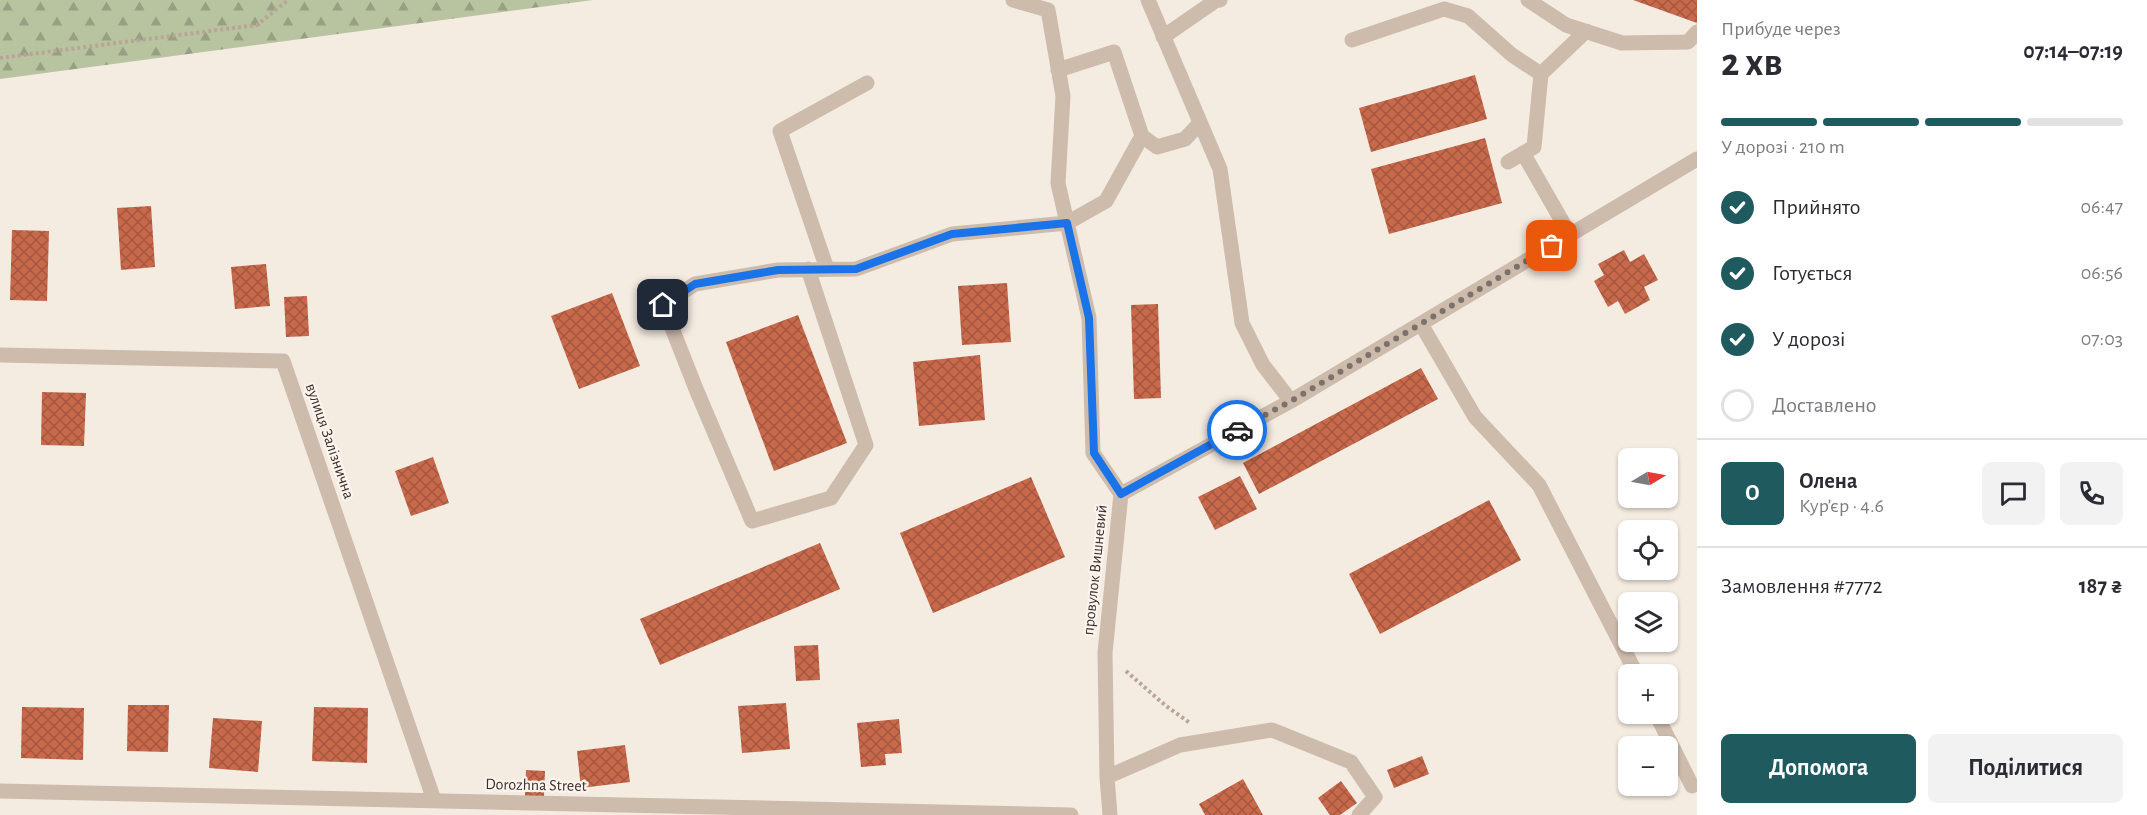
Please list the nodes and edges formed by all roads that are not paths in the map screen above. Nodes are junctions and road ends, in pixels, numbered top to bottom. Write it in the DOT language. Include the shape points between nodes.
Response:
graph roads {
  1 [pos="1012,0"];
  2 [pos="1148,0"];
  3 [pos="1220,0"];
  4 [pos="1528,0"];
  5 [pos="1442,4"];
  6 [pos="1586,31"];
  7 [pos="1697,32"];
  8 [pos="1164,37"];
  9 [pos="1352,40"];
  10 [pos="1058,70"];
  11 [pos="1541,74"];
  12 [pos="867,82"];
  13 [pos="1200,123"];
  14 [pos="1142,136"];
  15 [pos="1523,153"];
  16 [pos="1697,159"];
  17 [pos="1508,162"];
  18 [pos="1067,223"];
  19 [pos="1570,235"];
  20 [pos="808,269"];
  21 [pos="827,269"];
  22 [pos="1421,324"];
  23 [pos="0,355"];
  24 [pos="1291,401"];
  25 [pos="1121,494"];
  26 [pos="1630,664"];
  27 [pos="1661,724"];
  28 [pos="1107,777"];
  29 [pos="1692,786"];
  30 [pos="0,790"];
  31 [pos="434,800"];
  32 [pos="1071,815"];
  33 [pos="1110,815"];
  34 [pos="1359,815"];
  1 -- 10 [label="street" via="1048,10"];
  2 -- 8 [label="street"];
  3 -- 8 [label="street"];
  4 -- 6 [label="street" via="1566,25"];
  5 -- 9 [label="street"];
  5 -- 11 [label="street" via="1468,16 1512,55"];
  6 -- 7 [label="street" via="1622,43 1688,42"];
  6 -- 11 [label="street"];
  8 -- 13 [label="street"];
  10 -- 14 [label="street" via="1114,52"];
  10 -- 18 [label="street" via="1063,96 1058,183"];
  11 -- 15 [label="street" via="1534,147"];
  12 -- 21 [label="street" via="780,131"];
  13 -- 14 [label="street" via="1185,140 1157,147"];
  13 -- 24 [label="street" via="1220,169 1242,323 1263,365"];
  14 -- 18 [label="street" via="1106,201"];
  15 -- 17 [label="street"];
  15 -- 19 [label="street"];
  16 -- 19 [label="street, провулок Вишневий"];
  18 -- 21 [label="street" via="952,234 856,269"];
  18 -- 25 [label="street" via="1089,318 1094,453"];
  19 -- 22 [label="street, провулок Вишневий"];
  20 -- 20 [label="street" via="695,284 663,305 752,521 831,498 866,445"];
  20 -- 21 [label="street"];
  22 -- 24 [label="street, провулок Вишневий"];
  22 -- 26 [label="street" via="1475,417 1539,485"];
  23 -- 31 [label="street, вулиця Залізнична" via="283,361"];
  24 -- 25 [label="street, провулок Вишневий"];
  25 -- 28 [label="street, провулок Вишневий" via="1105,653"];
  27 -- 29 [label="street"];
  28 -- 33 [label="street, провулок Вишневий"];
  28 -- 34 [label="street" via="1180,745 1272,730 1351,762 1375,797"];
  30 -- 31 [label="street, Dorozhna Street"];
  31 -- 32 [label="street, Dorozhna Street"];
}
